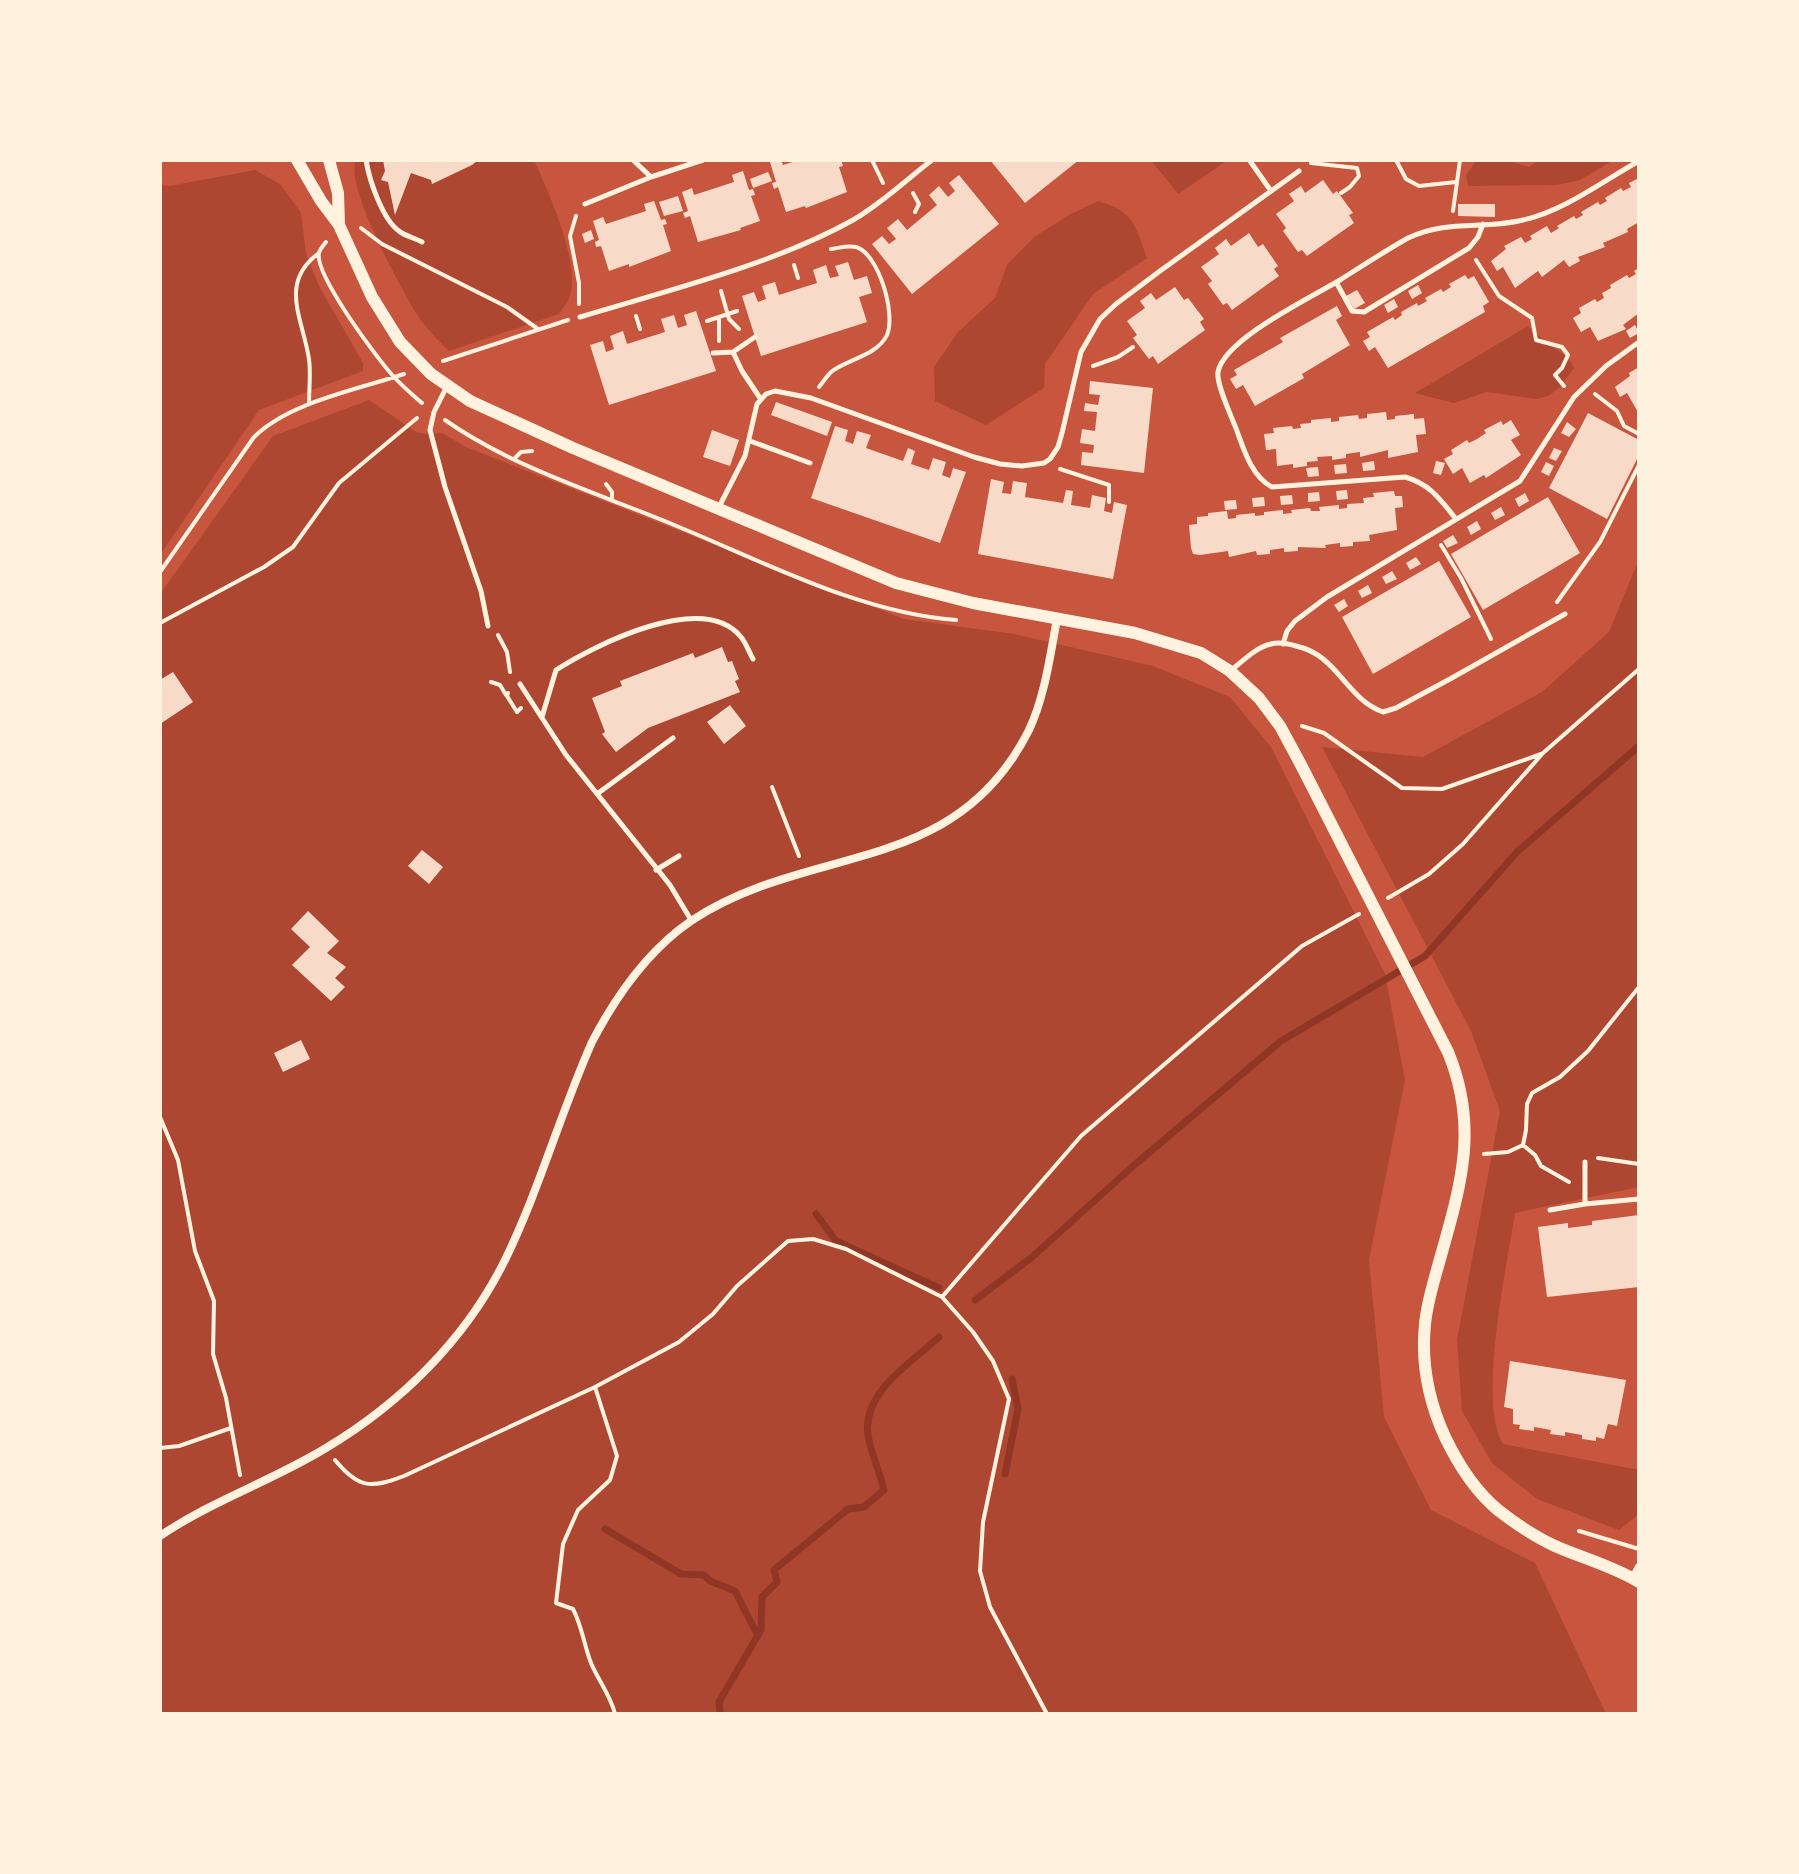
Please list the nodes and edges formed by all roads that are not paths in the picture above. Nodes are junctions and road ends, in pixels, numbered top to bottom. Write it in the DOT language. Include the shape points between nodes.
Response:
graph roads {
  1 [pos="297,160"];
  2 [pos="329,160"];
  3 [pos="366,160"];
  4 [pos="633,160"];
  5 [pos="703,160"];
  6 [pos="932,160"];
  7 [pos="1250,161"];
  8 [pos="1639,161"];
  9 [pos="1299,171"];
  10 [pos="651,177"];
  11 [pos="1271,191"];
  12 [pos="585,204"];
  13 [pos="1483,224"];
  14 [pos="339,225"];
  15 [pos="422,242"];
  16 [pos="1336,282"];
  17 [pos="580,317"];
  18 [pos="755,337"];
  19 [pos="1639,342"];
  20 [pos="733,352"];
  21 [pos="713,353"];
  22 [pos="446,387"];
  23 [pos="760,398"];
  24 [pos="750,441"];
  25 [pos="810,463"];
  26 [pos="718,509"];
  27 [pos="1456,519"];
  28 [pos="1565,614"];
  29 [pos="1057,619"];
  30 [pos="488,626"];
  31 [pos="1283,644"];
  32 [pos="753,659"];
  33 [pos="1230,671"];
  34 [pos="520,684"];
  35 [pos="542,718"];
  36 [pos="673,738"];
  37 [pos="597,794"];
  38 [pos="679,856"];
  39 [pos="656,870"];
  40 [pos="692,921"];
  41 [pos="1585,1162"];
  42 [pos="1639,1199"];
  43 [pos="1585,1204"];
  44 [pos="1550,1210"];
  45 [pos="160,1536"];
  46 [pos="1637,1576"];
  1 -- 14 [label="street"];
  2 -- 14 [label="street"];
  3 -- 15 [label="lane" via="386,217"];
  4 -- 10 [label="lane"];
  5 -- 10 [label="lane"];
  6 -- 17 [label="lane" via="865,213 801,245"];
  7 -- 11 [label="lane"];
  8 -- 13 [label="lane" via="1547,212"];
  9 -- 11 [label="lane"];
  10 -- 12 [label="lane"];
  11 -- 23 [label="lane" via="1100,319 1075,371 1058,447 1050,459 1033,466 987,461 940,447 811,398 781,391"];
  13 -- 16 [label="lane" via="1426,229"];
  13 -- 16 [label="lane" via="1469,248 1361,312 1352,311"];
  14 -- 22 [label="street" via="387,322"];
  16 -- 27 [label="lane" via="1255,331 1224,360 1218,373 1251,465 1272,487 1405,477 1433,490"];
  18 -- 20 [label="lane"];
  19 -- 27 [label="lane" via="1571,402 1520,481"];
  20 -- 21 [label="lane"];
  20 -- 23 [label="lane"];
  22 -- 26 [label="street" via="499,416"];
  22 -- 30 [label="lane" via="430,430"];
  23 -- 24 [label="lane"];
  24 -- 25 [label="lane"];
  24 -- 26 [label="lane"];
  26 -- 29 [label="street" via="909,587"];
  27 -- 31 [label="lane" via="1327,597 1295,621"];
  28 -- 31 [label="lane" via="1383,712 1360,700 1325,658"];
  29 -- 33 [label="street" via="1159,638 1201,653"];
  29 -- 40 [label="street" via="1030,727 977,799 907,843 782,879"];
  31 -- 33 [label="lane" via="1258,650"];
  32 -- 35 [label="lane" via="741,637 715,620 658,623 556,670"];
  33 -- 46 [label="street" via="1280,726 1448,1052 1463,1098 1466,1135 1460,1190 1425,1325 1426,1373 1435,1414 1460,1466 1496,1508 1554,1546"];
  34 -- 35 [label="lane"];
  35 -- 37 [label="lane"];
  36 -- 37 [label="lane"];
  37 -- 39 [label="lane"];
  38 -- 39 [label="lane"];
  39 -- 40 [label="lane"];
  40 -- 45 [label="street" via="653,954 610,1008 496,1276 434,1362 377,1415 325,1449 194,1513"];
  41 -- 43 [label="lane"];
  42 -- 43 [label="lane"];
  43 -- 44 [label="lane"];
}
